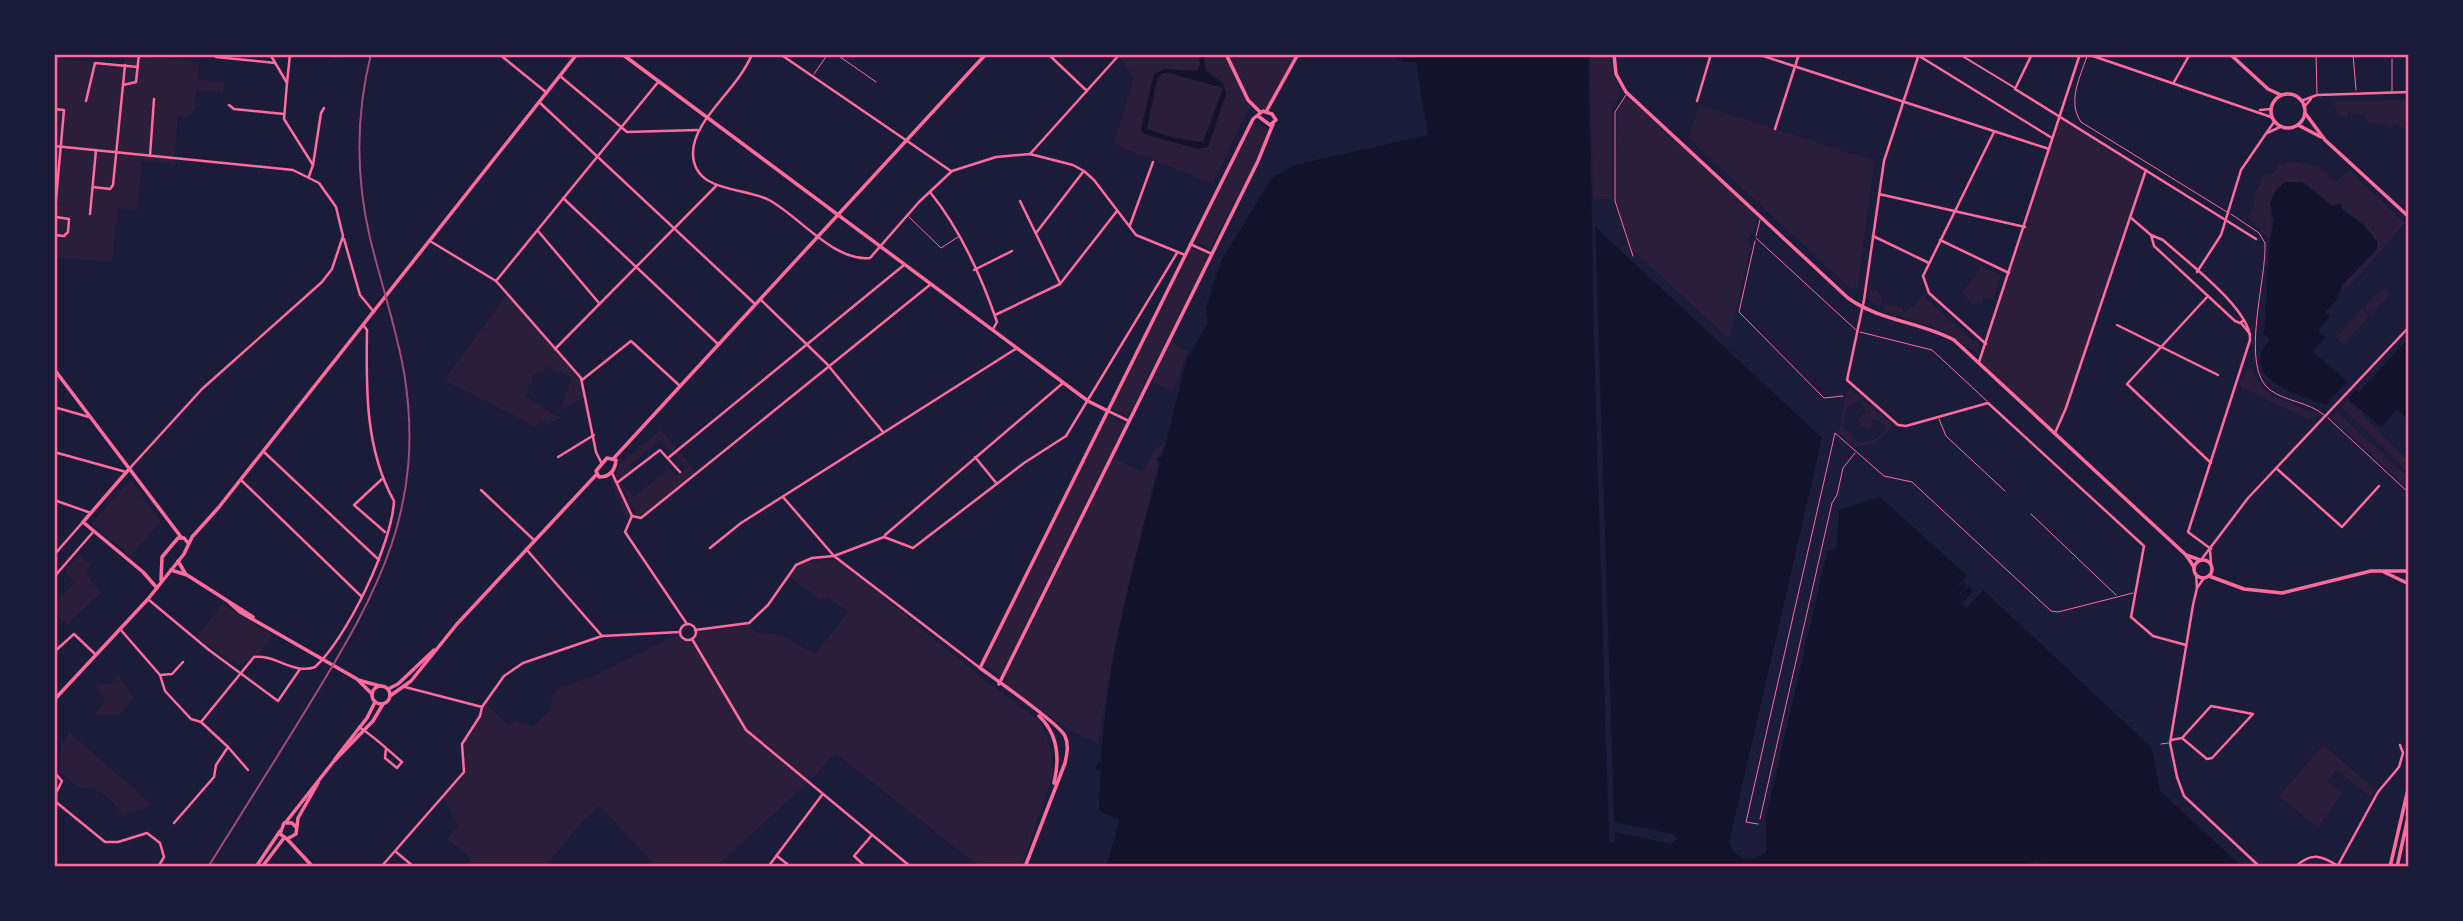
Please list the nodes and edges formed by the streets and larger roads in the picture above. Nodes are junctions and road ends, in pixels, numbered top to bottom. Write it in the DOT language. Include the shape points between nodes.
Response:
graph roads {
  1 [pos="139,54"];
  2 [pos="270,54"];
  3 [pos="290,54"];
  4 [pos="499,54"];
  5 [pos="577,54"];
  6 [pos="622,54"];
  7 [pos="752,54"];
  8 [pos="780,54"];
  9 [pos="986,54"];
  10 [pos="1048,54"];
  11 [pos="1226,54"];
  12 [pos="1298,54"];
  13 [pos="1614,54"];
  14 [pos="1711,54"];
  15 [pos="1757,54"];
  16 [pos="1799,54"];
  17 [pos="1959,54"];
  18 [pos="2032,54"];
  19 [pos="2080,54"];
  20 [pos="2087,54"];
  21 [pos="2190,54"];
  22 [pos="2230,54"];
  23 [pos="1119,55"];
  24 [pos="1918,55"];
  25 [pos="216,57"];
  26 [pos="275,63"];
  27 [pos="125,65"];
  28 [pos="138,66"];
  29 [pos="1795,67"];
  30 [pos="560,76"];
  31 [pos="659,81"];
  32 [pos="287,83"];
  33 [pos="2174,83"];
  34 [pos="123,85"];
  35 [pos="2015,89"];
  36 [pos="2268,89"];
  37 [pos="1087,91"];
  38 [pos="2409,92"];
  39 [pos="547,93"];
  40 [pos="2281,95"];
  41 [pos="2317,95"];
  42 [pos="153,99"];
  43 [pos="2301,100"];
  44 [pos="86,101"];
  45 [pos="1696,101"];
  46 [pos="2273,101"];
  47 [pos="539,102"];
  48 [pos="1903,103"];
  49 [pos="229,105"];
  50 [pos="2304,107"];
  51 [pos="324,108"];
  52 [pos="54,109"];
  53 [pos="2271,109"];
  54 [pos="2256,110"];
  55 [pos="1262,113"];
  56 [pos="2305,113"];
  57 [pos="284,114"];
  58 [pos="2060,116"];
  59 [pos="708,117"];
  60 [pos="2273,119"];
  61 [pos="1273,124"];
  62 [pos="2298,125"];
  63 [pos="621,127"];
  64 [pos="2280,127"];
  65 [pos="1774,129"];
  66 [pos="697,130"];
  67 [pos="1994,132"];
  68 [pos="2267,133"];
  69 [pos="2052,138"];
  70 [pos="907,140"];
  71 [pos="2325,140"];
  72 [pos="54,146"];
  73 [pos="61,147"];
  74 [pos="2049,149"];
  75 [pos="96,150"];
  76 [pos="116,153"];
  77 [pos="1030,154"];
  78 [pos="597,155"];
  79 [pos="150,156"];
  80 [pos="1153,162"];
  81 [pos="313,165"];
  82 [pos="2146,170"];
  83 [pos="952,171"];
  84 [pos="1084,172"];
  85 [pos="309,176"];
  86 [pos="716,186"];
  87 [pos="93,187"];
  88 [pos="930,192"];
  89 [pos="1879,194"];
  90 [pos="563,198"];
  91 [pos="1020,201"];
  92 [pos="1117,210"];
  93 [pos="1954,211"];
  94 [pos="90,214"];
  95 [pos="838,214"];
  96 [pos="55,216"];
  97 [pos="2130,217"];
  98 [pos="2409,217"];
  99 [pos="2227,221"];
  100 [pos="54,222"];
  101 [pos="1129,227"];
  102 [pos="2025,227"];
  103 [pos="674,229"];
  104 [pos="537,230"];
  105 [pos="1036,233"];
  106 [pos="54,235"];
  107 [pos="818,235"];
  108 [pos="2151,235"];
  109 [pos="343,236"];
  110 [pos="1873,236"];
  111 [pos="2256,239"];
  112 [pos="1940,240"];
  113 [pos="430,241"];
  114 [pos="1191,244"];
  115 [pos="881,246"];
  116 [pos="1012,251"];
  117 [pos="1177,253"];
  118 [pos="1212,254"];
  119 [pos="1185,255"];
  120 [pos="337,257"];
  121 [pos="350,258"];
  122 [pos="1929,263"];
  123 [pos="905,264"];
  124 [pos="636,266"];
  125 [pos="974,270"];
  126 [pos="2197,272"];
  127 [pos="2009,273"];
  128 [pos="496,281"];
  129 [pos="931,284"];
  130 [pos="1060,284"];
  131 [pos="2208,296"];
  132 [pos="760,299"];
  133 [pos="599,303"];
  134 [pos="755,304"];
  135 [pos="1862,308"];
  136 [pos="374,312"];
  137 [pos="995,315"];
  138 [pos="2243,321"];
  139 [pos="2117,325"];
  140 [pos="364,326"];
  141 [pos="2409,327"];
  142 [pos="993,329"];
  143 [pos="718,344"];
  144 [pos="807,344"];
  145 [pos="1986,344"];
  146 [pos="2161,347"];
  147 [pos="1017,348"];
  148 [pos="555,349"];
  149 [pos="1979,362"];
  150 [pos="829,367"];
  151 [pos="54,369"];
  152 [pos="2218,375"];
  153 [pos="582,380"];
  154 [pos="1063,383"];
  155 [pos="680,386"];
  156 [pos="1088,401"];
  157 [pos="81,403"];
  158 [pos="54,407"];
  159 [pos="1108,411"];
  160 [pos="74,414"];
  161 [pos="92,418"];
  162 [pos="1129,421"];
  163 [pos="883,432"];
  164 [pos="2055,433"];
  165 [pos="594,435"];
  166 [pos="54,452"];
  167 [pos="264,452"];
  168 [pos="558,457"];
  169 [pos="975,457"];
  170 [pos="614,458"];
  171 [pos="668,458"];
  172 [pos="601,462"];
  173 [pos="2211,463"];
  174 [pos="130,468"];
  175 [pos="2276,468"];
  176 [pos="126,472"];
  177 [pos="680,472"];
  178 [pos="611,474"];
  179 [pos="596,475"];
  180 [pos="382,479"];
  181 [pos="241,480"];
  182 [pos="618,482"];
  183 [pos="997,485"];
  184 [pos="2379,486"];
  185 [pos="481,490"];
  186 [pos="783,497"];
  187 [pos="54,500"];
  188 [pos="91,513"];
  189 [pos="632,516"];
  190 [pos="83,523"];
  191 [pos="173,528"];
  192 [pos="93,531"];
  193 [pos="387,533"];
  194 [pos="192,537"];
  195 [pos="884,537"];
  196 [pos="183,538"];
  197 [pos="175,540"];
  198 [pos="535,541"];
  199 [pos="188,545"];
  200 [pos="710,548"];
  201 [pos="56,549"];
  202 [pos="527,549"];
  203 [pos="2211,550"];
  204 [pos="54,555"];
  205 [pos="2186,555"];
  206 [pos="834,556"];
  207 [pos="379,560"];
  208 [pos="2201,560"];
  209 [pos="178,561"];
  210 [pos="2211,563"];
  211 [pos="2194,567"];
  212 [pos="164,569"];
  213 [pos="171,570"];
  214 [pos="2212,570"];
  215 [pos="2382,571"];
  216 [pos="2409,571"];
  217 [pos="2196,574"];
  218 [pos="187,575"];
  219 [pos="54,577"];
  220 [pos="2206,577"];
  221 [pos="2224,581"];
  222 [pos="161,582"];
  223 [pos="2409,583"];
  224 [pos="157,588"];
  225 [pos="2197,588"];
  226 [pos="361,596"];
  227 [pos="148,599"];
  228 [pos="687,624"];
  229 [pos="120,629"];
  230 [pos="695,630"];
  231 [pos="680,632"];
  232 [pos="602,636"];
  233 [pos="692,639"];
  234 [pos="2186,645"];
  235 [pos="435,649"];
  236 [pos="54,652"];
  237 [pos="95,654"];
  238 [pos="183,662"];
  239 [pos="324,662"];
  240 [pos="980,668"];
  241 [pos="300,669"];
  242 [pos="239,672"];
  243 [pos="160,675"];
  244 [pos="357,679"];
  245 [pos="999,684"];
  246 [pos="380,686"];
  247 [pos="405,687"];
  248 [pos="388,688"];
  249 [pos="372,694"];
  250 [pos="390,696"];
  251 [pos="54,699"];
  252 [pos="375,702"];
  253 [pos="383,704"];
  254 [pos="482,707"];
  255 [pos="1033,709"];
  256 [pos="201,722"];
  257 [pos="359,727"];
  258 [pos="365,731"];
  259 [pos="2182,738"];
  260 [pos="2171,742"];
  261 [pos="2400,745"];
  262 [pos="228,747"];
  263 [pos="386,748"];
  264 [pos="334,761"];
  265 [pos="248,770"];
  266 [pos="54,772"];
  267 [pos="320,778"];
  268 [pos="2409,785"];
  269 [pos="1052,793"];
  270 [pos="822,794"];
  271 [pos="2409,813"];
  272 [pos="286,822"];
  273 [pos="174,823"];
  274 [pos="296,827"];
  275 [pos="280,831"];
  276 [pos="872,835"];
  277 [pos="295,836"];
  278 [pos="285,838"];
  279 [pos="296,848"];
  280 [pos="396,851"];
  281 [pos="776,856"];
  282 [pos="386,861"];
  283 [pos="158,867"];
  284 [pos="256,867"];
  285 [pos="262,867"];
  286 [pos="313,867"];
  287 [pos="381,867"];
  288 [pos="393,867"];
  289 [pos="414,867"];
  290 [pos="768,867"];
  291 [pos="791,867"];
  292 [pos="866,867"];
  293 [pos="911,867"];
  294 [pos="1025,867"];
  295 [pos="2260,867"];
  296 [pos="2295,867"];
  297 [pos="2338,867"];
  298 [pos="2389,867"];
  299 [pos="2397,867"];
  1 -- 28 [label="street"];
  2 -- 26 [label="street"];
  3 -- 32 [label="street"];
  4 -- 39 [label="street"];
  5 -- 30 [label="street"];
  6 -- 31 [label="street"];
  7 -- 59 [label="street" via="734,88"];
  8 -- 70 [label="street"];
  9 -- 70 [label="street"];
  10 -- 37 [label="street"];
  11 -- 55 [label="street" via="1248,100"];
  12 -- 55 [label="street" via="1273,104"];
  13 -- 135 [label="street" via="1616,74 1628,93"];
  14 -- 45 [label="street"];
  15 -- 29 [label="street"];
  16 -- 29 [label="street"];
  17 -- 35 [label="street"];
  18 -- 35 [label="street"];
  19 -- 58 [label="street"];
  20 -- 33 [label="street"];
  21 -- 33 [label="street"];
  22 -- 36 [label="street"];
  23 -- 37 [label="street"];
  24 -- 48 [label="street"];
  24 -- 69 [label="street"];
  25 -- 26 [label="street"];
  26 -- 32 [label="street"];
  27 -- 28 [label="street"];
  27 -- 34 [label="street"];
  27 -- 44 [label="street" via="93,65"];
  28 -- 34 [label="street" via="136,82"];
  29 -- 48 [label="street"];
  29 -- 65 [label="street"];
  30 -- 39 [label="street"];
  30 -- 63 [label="street"];
  31 -- 59 [label="street"];
  31 -- 63 [label="street"];
  32 -- 57 [label="street"];
  33 -- 54 [label="street"];
  34 -- 76 [label="street"];
  35 -- 58 [label="street"];
  36 -- 40 [label="street"];
  36 -- 46 [label="street"];
  37 -- 77 [label="street"];
  38 -- 41 [label="street"];
  39 -- 47 [label="street"];
  40 -- 43 [label="street" via="2292,94"];
  40 -- 46 [label="street"];
  41 -- 43 [label="street"];
  41 -- 50 [label="street"];
  42 -- 79 [label="street"];
  43 -- 50 [label="street"];
  46 -- 53 [label="street"];
  47 -- 78 [label="street"];
  47 -- 113 [label="street"];
  48 -- 67 [label="street"];
  48 -- 89 [label="street" via="1884,161"];
  49 -- 57 [label="street"];
  50 -- 56 [label="street"];
  51 -- 81 [label="street"];
  52 -- 73 [label="street" via="64,110"];
  53 -- 54 [label="street"];
  53 -- 60 [label="street"];
  54 -- 60 [label="street"];
  55 -- 61 [label="street" via="1263,122"];
  55 -- 61 [label="street" via="1276,117"];
  55 -- 114 [label="street" via="1252,121"];
  56 -- 62 [label="street"];
  56 -- 71 [label="street"];
  57 -- 81 [label="street"];
  58 -- 69 [label="street"];
  58 -- 82 [label="street"];
  59 -- 66 [label="street"];
  59 -- 95 [label="street"];
  60 -- 64 [label="street"];
  60 -- 68 [label="street"];
  61 -- 118 [label="street"];
  62 -- 64 [label="street"];
  62 -- 71 [label="street"];
  63 -- 66 [label="street" via="627,132"];
  63 -- 78 [label="street"];
  64 -- 68 [label="street"];
  66 -- 86 [label="street" via="696,169"];
  67 -- 74 [label="street"];
  67 -- 93 [label="street"];
  68 -- 99 [label="street" via="2241,170"];
  69 -- 74 [label="street"];
  70 -- 83 [label="street"];
  70 -- 95 [label="street"];
  71 -- 98 [label="street"];
  72 -- 73 [label="street"];
  73 -- 75 [label="street"];
  73 -- 96 [label="street"];
  74 -- 102 [label="street"];
  75 -- 76 [label="street"];
  75 -- 87 [label="street"];
  76 -- 79 [label="street"];
  76 -- 87 [label="street" via="112,187"];
  77 -- 83 [label="street" via="996,157"];
  77 -- 84 [label="street"];
  78 -- 90 [label="street"];
  78 -- 103 [label="street"];
  79 -- 85 [label="street" via="286,169"];
  80 -- 101 [label="street"];
  81 -- 85 [label="street"];
  82 -- 97 [label="street"];
  82 -- 99 [label="street"];
  83 -- 88 [label="street"];
  84 -- 92 [label="street"];
  84 -- 105 [label="street"];
  85 -- 109 [label="street" via="332,199"];
  86 -- 103 [label="street"];
  86 -- 107 [label="street" via="759,195 786,209"];
  87 -- 94 [label="street"];
  88 -- 115 [label="street"];
  88 -- 125 [label="street"];
  89 -- 93 [label="street"];
  89 -- 110 [label="street"];
  90 -- 104 [label="street"];
  90 -- 124 [label="street"];
  91 -- 105 [label="street"];
  92 -- 101 [label="street"];
  92 -- 130 [label="street"];
  93 -- 102 [label="street"];
  93 -- 112 [label="street"];
  95 -- 107 [label="street"];
  95 -- 115 [label="street"];
  96 -- 100 [label="street"];
  96 -- 106 [label="street" via="69,219 67,234"];
  97 -- 108 [label="street"];
  97 -- 164 [label="street"];
  99 -- 111 [label="street"];
  99 -- 126 [label="street"];
  101 -- 117 [label="street"];
  102 -- 127 [label="street"];
  103 -- 124 [label="street"];
  103 -- 134 [label="street"];
  104 -- 128 [label="street"];
  104 -- 133 [label="street"];
  105 -- 130 [label="street"];
  107 -- 115 [label="street" via="859,258 870,258"];
  107 -- 132 [label="street"];
  108 -- 126 [label="street" via="2163,240"];
  108 -- 131 [label="street" via="2154,246"];
  109 -- 120 [label="street"];
  109 -- 121 [label="street"];
  110 -- 122 [label="street"];
  110 -- 135 [label="street"];
  112 -- 122 [label="street"];
  112 -- 127 [label="street"];
  113 -- 128 [label="street"];
  113 -- 136 [label="street"];
  114 -- 118 [label="street"];
  114 -- 119 [label="street"];
  115 -- 123 [label="street"];
  116 -- 125 [label="street"];
  117 -- 119 [label="street"];
  117 -- 156 [label="street"];
  118 -- 162 [label="street"];
  119 -- 159 [label="street"];
  120 -- 121 [label="street"];
  120 -- 174 [label="street" via="321,282 202,389"];
  121 -- 136 [label="street" via="360,295"];
  122 -- 145 [label="street" via="1923,276 1925,288"];
  123 -- 129 [label="street"];
  123 -- 144 [label="street"];
  124 -- 133 [label="street"];
  124 -- 143 [label="street"];
  125 -- 137 [label="street"];
  126 -- 138 [label="street" via="2239,311"];
  127 -- 145 [label="street"];
  128 -- 148 [label="street"];
  129 -- 142 [label="street"];
  129 -- 150 [label="street"];
  130 -- 137 [label="street"];
  131 -- 138 [label="street" via="2235,321"];
  131 -- 146 [label="street"];
  132 -- 134 [label="street"];
  132 -- 144 [label="street"];
  133 -- 148 [label="street"];
  134 -- 143 [label="street"];
  135 -- 149 [label="street" via="1934,329"];
  135 -- 234 [label="street" via="1847,380 1898,425 1988,403 2144,546 2131,617 2153,636"];
  136 -- 140 [label="street"];
  137 -- 142 [label="street" via="998,322"];
  138 -- 173 [label="street" via="2250,326 2250,334"];
  139 -- 146 [label="street"];
  140 -- 167 [label="street"];
  140 -- 180 [label="street" via="372,437"];
  141 -- 175 [label="street"];
  142 -- 147 [label="street"];
  143 -- 155 [label="street"];
  144 -- 150 [label="street"];
  144 -- 171 [label="street"];
  145 -- 149 [label="street"];
  146 -- 152 [label="street"];
  146 -- 173 [label="street" via="2127,384"];
  147 -- 154 [label="street"];
  147 -- 163 [label="street"];
  148 -- 153 [label="street"];
  149 -- 164 [label="street"];
  150 -- 163 [label="street"];
  150 -- 189 [label="street" via="641,518"];
  151 -- 157 [label="street"];
  153 -- 155 [label="street" via="631,341"];
  153 -- 165 [label="street"];
  154 -- 156 [label="street"];
  154 -- 169 [label="street"];
  155 -- 170 [label="street"];
  156 -- 159 [label="street"];
  156 -- 183 [label="street" via="1066,436"];
  157 -- 160 [label="street"];
  157 -- 161 [label="street"];
  158 -- 160 [label="street"];
  159 -- 162 [label="street"];
  159 -- 240 [label="street"];
  160 -- 161 [label="street"];
  161 -- 174 [label="street"];
  162 -- 245 [label="street"];
  163 -- 186 [label="street"];
  164 -- 205 [label="street"];
  165 -- 168 [label="street"];
  165 -- 172 [label="street"];
  166 -- 176 [label="street"];
  167 -- 181 [label="street"];
  167 -- 207 [label="street"];
  169 -- 183 [label="street"];
  169 -- 195 [label="street"];
  170 -- 172 [label="street"];
  170 -- 178 [label="street"];
  171 -- 177 [label="street"];
  171 -- 182 [label="street" via="658,450"];
  172 -- 179 [label="street"];
  173 -- 203 [label="street" via="2188,532"];
  174 -- 176 [label="street"];
  174 -- 191 [label="street"];
  175 -- 184 [label="street" via="2342,527"];
  175 -- 203 [label="street" via="2234,515"];
  176 -- 188 [label="street"];
  178 -- 179 [label="street"];
  178 -- 182 [label="street"];
  179 -- 198 [label="street"];
  180 -- 193 [label="street" via="394,501"];
  180 -- 193 [label="street" via="354,505"];
  181 -- 194 [label="street"];
  181 -- 226 [label="street"];
  182 -- 189 [label="street"];
  183 -- 195 [label="street" via="913,548"];
  185 -- 198 [label="street"];
  186 -- 200 [label="street"];
  186 -- 206 [label="street"];
  187 -- 188 [label="street"];
  188 -- 190 [label="street"];
  189 -- 228 [label="street" via="625,532"];
  190 -- 192 [label="street"];
  190 -- 201 [label="street"];
  191 -- 196 [label="street"];
  191 -- 197 [label="street"];
  192 -- 219 [label="street"];
  192 -- 224 [label="street"];
  193 -- 207 [label="street"];
  194 -- 196 [label="street"];
  194 -- 199 [label="street"];
  195 -- 206 [label="street"];
  196 -- 197 [label="street"];
  196 -- 199 [label="street"];
  197 -- 212 [label="street" via="162,557"];
  198 -- 202 [label="street"];
  199 -- 209 [label="street"];
  201 -- 204 [label="street"];
  202 -- 232 [label="street"];
  202 -- 235 [label="street"];
  203 -- 208 [label="street"];
  203 -- 210 [label="street"];
  205 -- 208 [label="street"];
  205 -- 211 [label="street"];
  206 -- 230 [label="street" via="796,565 749,623"];
  206 -- 240 [label="street"];
  207 -- 226 [label="street"];
  208 -- 210 [label="street"];
  208 -- 211 [label="street"];
  209 -- 213 [label="street"];
  209 -- 218 [label="street"];
  210 -- 214 [label="street"];
  211 -- 217 [label="street"];
  212 -- 213 [label="street"];
  212 -- 222 [label="street"];
  213 -- 218 [label="street"];
  213 -- 222 [label="street"];
  214 -- 220 [label="street"];
  214 -- 221 [label="street"];
  215 -- 216 [label="street"];
  215 -- 221 [label="street" via="2282,593 2244,589"];
  215 -- 223 [label="street"];
  217 -- 220 [label="street"];
  217 -- 225 [label="street"];
  218 -- 239 [label="street"];
  220 -- 221 [label="street"];
  220 -- 225 [label="street"];
  222 -- 224 [label="street"];
  224 -- 227 [label="street"];
  225 -- 234 [label="street"];
  226 -- 239 [label="street"];
  227 -- 229 [label="street"];
  227 -- 242 [label="street"];
  228 -- 230 [label="street"];
  228 -- 231 [label="street"];
  229 -- 237 [label="street"];
  229 -- 243 [label="street"];
  230 -- 233 [label="street"];
  231 -- 232 [label="street"];
  231 -- 233 [label="street" via="683,639"];
  232 -- 254 [label="street" via="519,664"];
  233 -- 270 [label="street" via="746,730"];
  234 -- 260 [label="street"];
  235 -- 247 [label="street"];
  235 -- 248 [label="street"];
  236 -- 237 [label="street" via="74,634"];
  237 -- 251 [label="street"];
  238 -- 243 [label="street" via="172,674"];
  239 -- 241 [label="street"];
  239 -- 244 [label="street"];
  240 -- 245 [label="street"];
  241 -- 242 [label="street" via="261,656"];
  241 -- 242 [label="street" via="278,701"];
  242 -- 256 [label="street"];
  243 -- 256 [label="street" via="165,691 191,719"];
  244 -- 246 [label="street"];
  244 -- 249 [label="street"];
  245 -- 255 [label="street"];
  246 -- 248 [label="street"];
  246 -- 249 [label="street"];
  247 -- 250 [label="street"];
  247 -- 254 [label="street"];
  248 -- 250 [label="street"];
  249 -- 252 [label="street"];
  250 -- 253 [label="street"];
  252 -- 253 [label="street"];
  252 -- 257 [label="street"];
  253 -- 258 [label="street"];
  254 -- 280 [label="street" via="462,744 464,772"];
  255 -- 269 [label="street" via="1055,740 1058,763"];
  255 -- 269 [label="street" via="1054,722 1065,736 1067,754"];
  256 -- 262 [label="street"];
  257 -- 258 [label="street"];
  257 -- 264 [label="street"];
  258 -- 263 [label="street"];
  258 -- 264 [label="street"];
  259 -- 259 [label="street" via="2212,758 2253,714 2211,706"];
  259 -- 260 [label="street"];
  260 -- 295 [label="street" via="2184,796"];
  261 -- 297 [label="street" via="2399,767 2378,792"];
  262 -- 265 [label="street"];
  262 -- 273 [label="street" via="214,777"];
  263 -- 263 [label="street" via="402,762 397,768 385,758"];
  264 -- 267 [label="street"];
  266 -- 283 [label="street" via="62,781 56,802 105,842 147,833 162,846 164,857"];
  267 -- 272 [label="street"];
  267 -- 274 [label="street"];
  268 -- 298 [label="street"];
  269 -- 294 [label="street"];
  270 -- 276 [label="street"];
  270 -- 281 [label="street"];
  271 -- 299 [label="street"];
  272 -- 274 [label="street"];
  272 -- 275 [label="street"];
  274 -- 277 [label="street"];
  275 -- 278 [label="street"];
  275 -- 284 [label="street"];
  276 -- 292 [label="street" via="854,856"];
  276 -- 293 [label="street"];
  277 -- 278 [label="street"];
  277 -- 279 [label="street"];
  278 -- 279 [label="street"];
  278 -- 285 [label="street"];
  279 -- 286 [label="street"];
  280 -- 282 [label="street"];
  280 -- 289 [label="street"];
  281 -- 290 [label="street"];
  281 -- 291 [label="street"];
  282 -- 287 [label="street"];
  282 -- 288 [label="street"];
  296 -- 297 [label="street" via="2318,855"];
}
